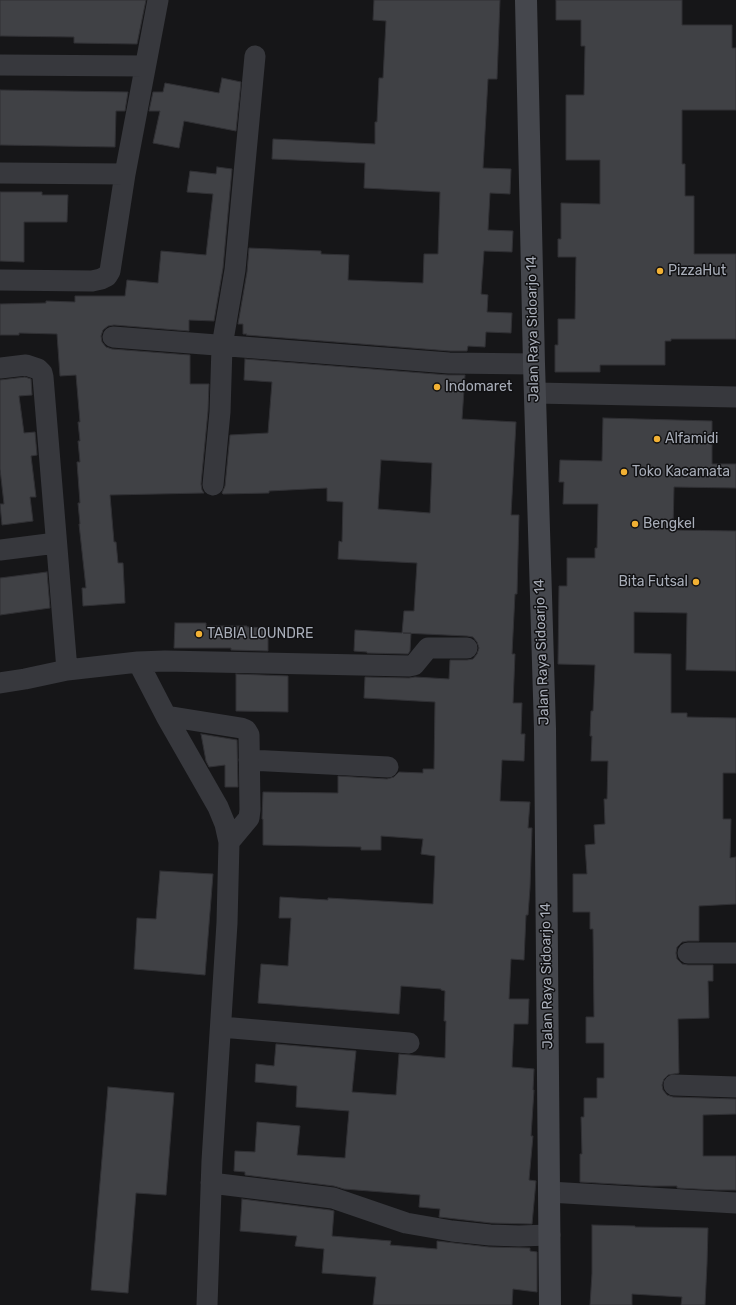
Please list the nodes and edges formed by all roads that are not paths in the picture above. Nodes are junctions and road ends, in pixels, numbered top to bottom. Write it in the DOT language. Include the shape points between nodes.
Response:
graph roads {
  1 [pos="158,0"];
  2 [pos="526,0"];
  3 [pos="255,56"];
  4 [pos="0,65"];
  5 [pos="145,66"];
  6 [pos="0,173"];
  7 [pos="126,174"];
  8 [pos="0,280"];
  9 [pos="113,337"];
  10 [pos="222,346"];
  11 [pos="534,364"];
  12 [pos="0,368"];
  13 [pos="535,394"];
  14 [pos="736,397"];
  15 [pos="213,485"];
  16 [pos="56,543"];
  17 [pos="0,550"];
  18 [pos="467,648"];
  19 [pos="138,662"];
  20 [pos="67,670"];
  21 [pos="0,683"];
  22 [pos="166,716"];
  23 [pos="249,760"];
  24 [pos="388,766"];
  25 [pos="229,842"];
  26 [pos="688,953"];
  27 [pos="736,953"];
  28 [pos="221,1027"];
  29 [pos="408,1043"];
  30 [pos="674,1085"];
  31 [pos="736,1087"];
  32 [pos="211,1183"];
  33 [pos="549,1192"];
  34 [pos="736,1203"];
  35 [pos="550,1234"];
  36 [pos="207,1305"];
  37 [pos="550,1305"];
  1 -- 5 [label="street"];
  2 -- 11 [label="main road, Jalan Raya Sidoarjo 14"];
  3 -- 10 [label="street" via="235,270"];
  4 -- 5 [label="street"];
  5 -- 7 [label="street"];
  6 -- 7 [label="street"];
  7 -- 8 [label="street" via="110,271 107,276 92,280"];
  9 -- 10 [label="street"];
  10 -- 11 [label="street" via="449,363"];
  10 -- 15 [label="street" via="220,412"];
  11 -- 13 [label="main road, Jalan Raya Sidoarjo 14"];
  12 -- 16 [label="street" via="26,365 42,373"];
  13 -- 14 [label="street"];
  13 -- 33 [label="main road, Jalan Raya Sidoarjo 14" via="545,729"];
  16 -- 17 [label="street"];
  16 -- 20 [label="street"];
  18 -- 19 [label="street" via="428,648 414,666"];
  19 -- 20 [label="street"];
  19 -- 22 [label="street"];
  20 -- 21 [label="street"];
  22 -- 23 [label="street" via="246,730 249,735"];
  22 -- 25 [label="street" via="218,807"];
  23 -- 24 [label="street"];
  23 -- 25 [label="street" via="249,818"];
  25 -- 28 [label="street" via="228,923"];
  26 -- 27 [label="street"];
  28 -- 29 [label="street"];
  28 -- 32 [label="street"];
  30 -- 31 [label="street"];
  32 -- 35 [label="street" via="334,1198 406,1223 452,1231 519,1236"];
  32 -- 36 [label="street"];
  33 -- 34 [label="street"];
  33 -- 35 [label="main road, Jalan Raya Sidoarjo 14"];
  35 -- 37 [label="main road, Jalan Raya Sidoarjo 14"];
}
